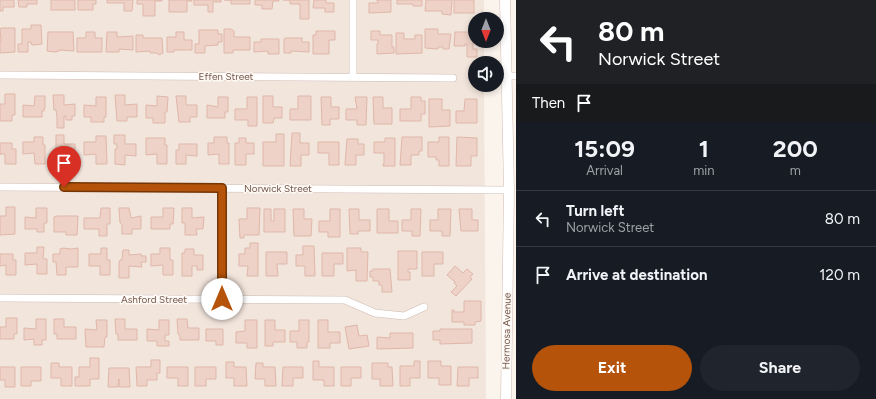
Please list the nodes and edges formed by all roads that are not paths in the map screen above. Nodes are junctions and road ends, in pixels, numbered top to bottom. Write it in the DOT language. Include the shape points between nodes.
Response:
graph roads {
  1 [pos="353,0"];
  2 [pos="505,0"];
  3 [pos="0,75"];
  4 [pos="505,76"];
  5 [pos="516,76"];
  6 [pos="353,77"];
  7 [pos="453,78"];
  8 [pos="0,187"];
  9 [pos="222,188"];
  10 [pos="508,190"];
  11 [pos="0,298"];
  12 [pos="222,299"];
  13 [pos="424,307"];
  14 [pos="506,399"];
  1 -- 6 [label="street"];
  2 -- 4 [label="street, Hermosa Avenue"];
  3 -- 6 [label="street, Effen Street"];
  4 -- 5 [label="street"];
  4 -- 10 [label="street, Hermosa Avenue"];
  6 -- 7 [label="street, Effen Street"];
  8 -- 9 [label="street, Norwick Street"];
  9 -- 10 [label="street, Norwick Street"];
  9 -- 12 [label="street"];
  10 -- 14 [label="street, Hermosa Avenue"];
  11 -- 12 [label="street, Ashford Street"];
  12 -- 13 [label="street, Ashford Street" via="345,300 375,313 404,316"];
}
